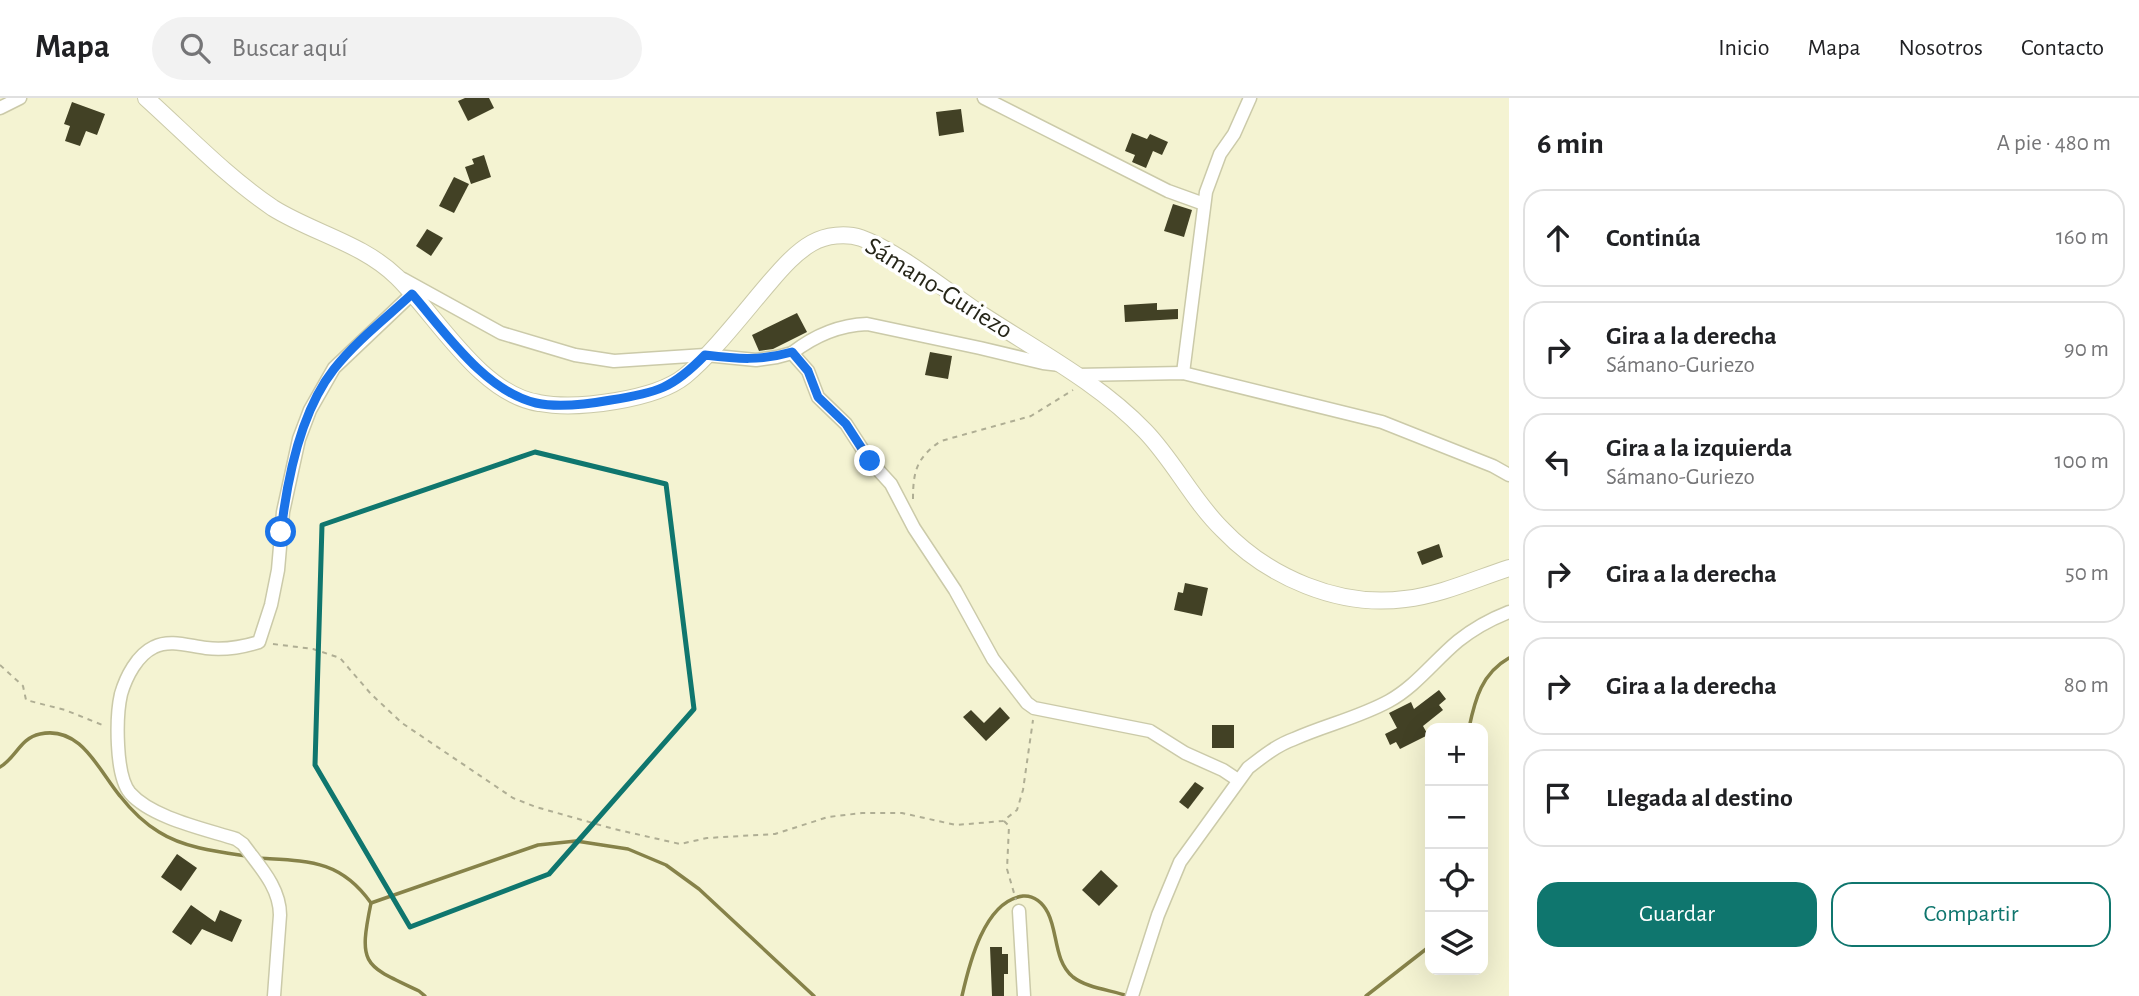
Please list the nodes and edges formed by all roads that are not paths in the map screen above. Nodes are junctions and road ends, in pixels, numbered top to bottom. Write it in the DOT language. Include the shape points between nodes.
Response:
graph roads {
  1 [pos="20,98"];
  2 [pos="146,98"];
  3 [pos="984,98"];
  4 [pos="1251,98"];
  5 [pos="0,108"];
  6 [pos="1205,204"];
  7 [pos="392,273"];
  8 [pos="412,294"];
  9 [pos="792,352"];
  10 [pos="705,355"];
  11 [pos="1061,365"];
  12 [pos="1183,373"];
  13 [pos="1081,378"];
  14 [pos="1509,475"];
  15 [pos="1509,568"];
  16 [pos="1509,612"];
  17 [pos="1238,780"];
  18 [pos="1019,911"];
  19 [pos="274,996"];
  20 [pos="1024,996"];
  21 [pos="1132,996"];
  1 -- 5 [label="street"];
  2 -- 7 [label="street, Sámano-Guriezo" via="278,211 351,246"];
  3 -- 6 [label="street" via="1168,191"];
  4 -- 6 [label="street" via="1212,172"];
  6 -- 12 [label="street"];
  7 -- 8 [label="street, Sámano-Guriezo"];
  7 -- 10 [label="street" via="501,333 543,347 614,360"];
  8 -- 10 [label="street, Sámano-Guriezo" via="466,357 495,382 537,403 580,404 648,395 685,376"];
  8 -- 19 [label="street" via="334,368 310,410 283,512 271,605 258,642 208,648 185,644 152,647 130,672 121,696 118,754 128,791 179,821 236,839 275,889 280,902"];
  9 -- 10 [label="street" via="756,360"];
  9 -- 11 [label="street" via="827,332 867,324"];
  9 -- 17 [label="street" via="808,371 818,397 846,424 891,484 993,659 1027,703 1150,731"];
  10 -- 11 [label="street, Sámano-Guriezo" via="797,254 816,240 850,235 884,250"];
  11 -- 13 [label="street, Sámano-Guriezo"];
  12 -- 13 [label="street"];
  12 -- 14 [label="street" via="1382,422"];
  13 -- 15 [label="street, Sámano-Guriezo" via="1147,433 1221,529 1246,551 1289,577 1353,600 1379,601 1433,594"];
  16 -- 17 [label="street" via="1475,628 1390,700 1292,739 1263,756"];
  17 -- 21 [label="street" via="1180,862"];
  18 -- 20 [label="street"];
}
